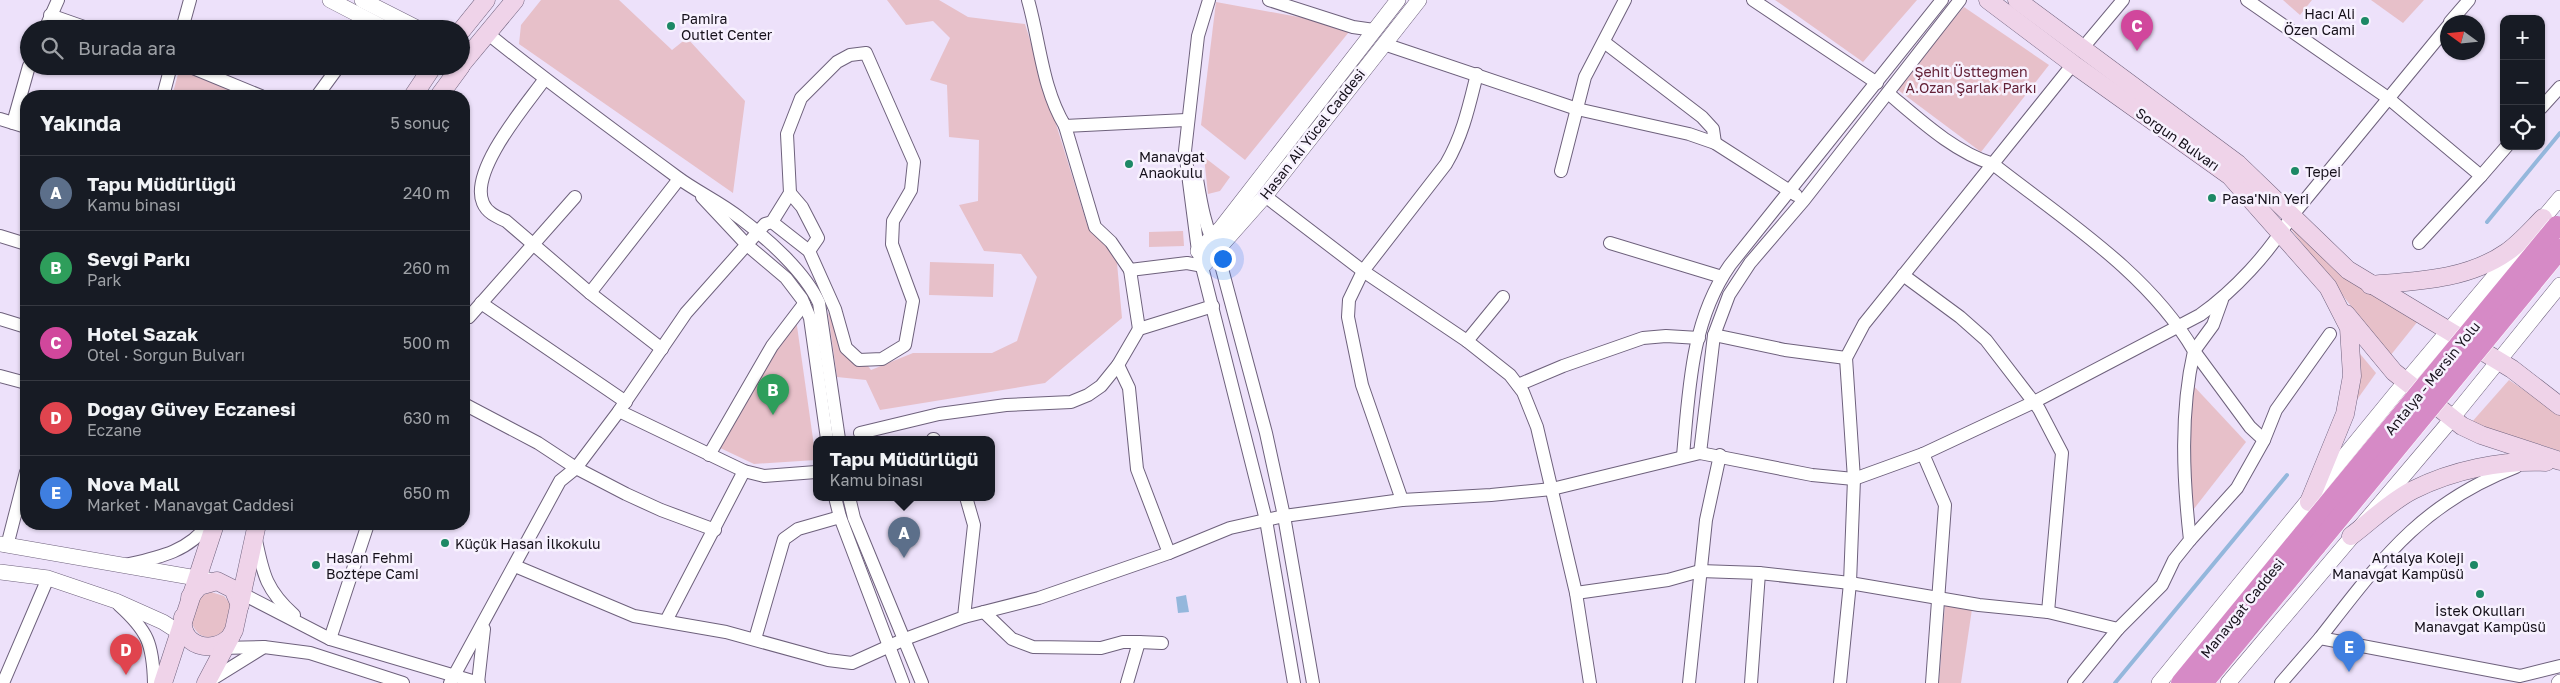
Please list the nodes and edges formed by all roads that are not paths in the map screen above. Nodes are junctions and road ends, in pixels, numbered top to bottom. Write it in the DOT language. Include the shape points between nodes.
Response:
graph roads {
  1 [pos="58,0"];
  2 [pos="190,0"];
  3 [pos="330,0"];
  4 [pos="362,0"];
  5 [pos="486,0"];
  6 [pos="515,0"];
  7 [pos="1028,0"];
  8 [pos="1209,0"];
  9 [pos="1270,0"];
  10 [pos="1398,0"];
  11 [pos="1419,0"];
  12 [pos="1626,0"];
  13 [pos="1753,0"];
  14 [pos="1942,0"];
  15 [pos="1960,0"];
  16 [pos="1988,0"];
  17 [pos="2017,0"];
  18 [pos="2123,0"];
  19 [pos="2247,0"];
  20 [pos="2469,0"];
  21 [pos="50,15"];
  22 [pos="2456,15"];
  23 [pos="48,20"];
  24 [pos="64,20"];
  25 [pos="184,20"];
  26 [pos="361,20"];
  27 [pos="401,20"];
  28 [pos="470,20"];
  29 [pos="1374,30"];
  30 [pos="487,33"];
  31 [pos="2440,36"];
  32 [pos="1604,42"];
  33 [pos="1384,44"];
  34 [pos="470,55"];
  35 [pos="2077,57"];
  36 [pos="1477,74"];
  37 [pos="26,75"];
  38 [pos="169,75"];
  39 [pos="210,75"];
  40 [pos="332,75"];
  41 [pos="427,75"];
  42 [pos="454,75"];
  43 [pos="544,80"];
  44 [pos="1877,83"];
  45 [pos="2560,87"];
  46 [pos="22,90"];
  47 [pos="165,90"];
  48 [pos="246,90"];
  49 [pos="321,90"];
  50 [pos="417,90"];
  51 [pos="443,90"];
  52 [pos="1888,94"];
  53 [pos="20,98"];
  54 [pos="2388,98"];
  55 [pos="2544,105"];
  56 [pos="1577,109"];
  57 [pos="0,119"];
  58 [pos="1186,120"];
  59 [pos="13,123"];
  60 [pos="20,125"];
  61 [pos="1066,126"];
  62 [pos="1715,143"];
  63 [pos="2504,150"];
  64 [pos="1993,164"];
  65 [pos="1561,171"];
  66 [pos="2481,176"];
  67 [pos="679,179"];
  68 [pos="1789,190"];
  69 [pos="697,192"];
  70 [pos="790,193"];
  71 [pos="1265,196"];
  72 [pos="575,197"];
  73 [pos="2560,198"];
  74 [pos="1804,200"];
  75 [pos="2291,217"];
  76 [pos="772,222"];
  77 [pos="2554,222"];
  78 [pos="757,233"];
  79 [pos="2280,234"];
  80 [pos="0,236"];
  81 [pos="20,242"];
  82 [pos="2419,242"];
  83 [pos="1610,243"];
  84 [pos="747,244"];
  85 [pos="1214,244"];
  86 [pos="532,245"];
  87 [pos="2560,249"];
  88 [pos="809,251"];
  89 [pos="1198,251"];
  90 [pos="1187,263"];
  91 [pos="1203,266"];
  92 [pos="1130,270"];
  93 [pos="1363,271"];
  94 [pos="1903,275"];
  95 [pos="1722,277"];
  96 [pos="2370,284"];
  97 [pos="2560,284"];
  98 [pos="590,293"];
  99 [pos="1503,297"];
  100 [pos="2222,300"];
  101 [pos="481,303"];
  102 [pos="804,304"];
  103 [pos="1213,306"];
  104 [pos="2339,307"];
  105 [pos="470,314"];
  106 [pos="0,319"];
  107 [pos="20,325"];
  108 [pos="2179,326"];
  109 [pos="1139,329"];
  110 [pos="2448,332"];
  111 [pos="2330,334"];
  112 [pos="1714,335"];
  113 [pos="1699,338"];
  114 [pos="1467,341"];
  115 [pos="662,348"];
  116 [pos="2194,351"];
  117 [pos="1846,358"];
  118 [pos="2498,362"];
  119 [pos="1118,365"];
  120 [pos="0,376"];
  121 [pos="20,381"];
  122 [pos="2407,381"];
  123 [pos="1518,386"];
  124 [pos="2034,402"];
  125 [pos="622,406"];
  126 [pos="2560,406"];
  127 [pos="470,407"];
  128 [pos="2452,418"];
  129 [pos="860,433"];
  130 [pos="827,436"];
  131 [pos="839,436"];
  132 [pos="2264,440"];
  133 [pos="1700,453"];
  134 [pos="709,454"];
  135 [pos="1923,454"];
  136 [pos="1720,455"];
  137 [pos="1683,456"];
  138 [pos="2530,462"];
  139 [pos="2560,462"];
  140 [pos="576,468"];
  141 [pos="744,471"];
  142 [pos="813,472"];
  143 [pos="1854,478"];
  144 [pos="1552,489"];
  145 [pos="20,491"];
  146 [pos="1402,500"];
  147 [pos="836,501"];
  148 [pos="850,501"];
  149 [pos="967,501"];
  150 [pos="2309,502"];
  151 [pos="1284,516"];
  152 [pos="840,517"];
  153 [pos="1266,520"];
  154 [pos="201,530"];
  155 [pos="213,530"];
  156 [pos="256,530"];
  157 [pos="256,530"];
  158 [pos="366,530"];
  159 [pos="715,530"];
  160 [pos="2351,536"];
  161 [pos="2311,539"];
  162 [pos="2190,540"];
  163 [pos="3,545"];
  164 [pos="1169,553"];
  165 [pos="121,566"];
  166 [pos="515,566"];
  167 [pos="1700,571"];
  168 [pos="0,572"];
  169 [pos="1760,573"];
  170 [pos="48,578"];
  171 [pos="197,578"];
  172 [pos="216,581"];
  173 [pos="1850,583"];
  174 [pos="1576,594"];
  175 [pos="239,596"];
  176 [pos="1939,598"];
  177 [pos="116,601"];
  178 [pos="186,607"];
  179 [pos="984,612"];
  180 [pos="2048,612"];
  181 [pos="964,617"];
  182 [pos="666,621"];
  183 [pos="485,622"];
  184 [pos="2118,629"];
  185 [pos="311,630"];
  186 [pos="184,635"];
  187 [pos="2320,638"];
  188 [pos="330,639"];
  189 [pos="755,639"];
  190 [pos="905,639"];
  191 [pos="1139,642"];
  192 [pos="1162,643"];
  193 [pos="222,644"];
  194 [pos="264,647"];
  195 [pos="890,647"];
  196 [pos="2560,666"];
  197 [pos="363,671"];
  198 [pos="453,679"];
  199 [pos="2,682"];
  200 [pos="154,683"];
  201 [pos="163,683"];
  202 [pos="206,683"];
  203 [pos="357,683"];
  204 [pos="403,683"];
  205 [pos="478,683"];
  206 [pos="903,683"];
  207 [pos="922,683"];
  208 [pos="1127,683"];
  209 [pos="1294,683"];
  210 [pos="1312,683"];
  211 [pos="1590,683"];
  212 [pos="1689,683"];
  213 [pos="1751,683"];
  214 [pos="1840,683"];
  215 [pos="1932,683"];
  216 [pos="2074,683"];
  217 [pos="2159,683"];
  218 [pos="2181,683"];
  219 [pos="2203,683"];
  220 [pos="2228,683"];
  221 [pos="2281,683"];
  1 -- 21 [label="street"];
  2 -- 25 [label="street"];
  3 -- 26 [label="street"];
  4 -- 27 [label="street"];
  5 -- 28 [label="main road"];
  6 -- 30 [label="main road"];
  7 -- 61 [label="street" via="1039,37 1044,71 1057,112"];
  8 -- 58 [label="street" via="1198,36"];
  9 -- 29 [label="street" via="1353,28"];
  10 -- 29 [label="street, Hasan Ali Yücel Caddesi"];
  11 -- 33 [label="street, Hasan Ali Yücel Caddesi"];
  12 -- 32 [label="street"];
  13 -- 44 [label="street"];
  14 -- 44 [label="street"];
  15 -- 52 [label="street"];
  16 -- 35 [label="main road, Sorgun Bulvarı"];
  17 -- 35 [label="main road, Sorgun Bulvarı"];
  18 -- 35 [label="street"];
  19 -- 54 [label="street"];
  20 -- 22 [label="street"];
  21 -- 23 [label="street"];
  21 -- 24 [label="street"];
  29 -- 85 [label="street, Hasan Ali Yücel Caddesi"];
  30 -- 34 [label="main road"];
  30 -- 43 [label="street"];
  31 -- 54 [label="street"];
  32 -- 56 [label="street" via="1585,77"];
  32 -- 62 [label="street" via="1702,117 1712,129"];
  33 -- 36 [label="street"];
  33 -- 71 [label="street, Hasan Ali Yücel Caddesi"];
  35 -- 64 [label="street"];
  35 -- 75 [label="main road, Sorgun Bulvarı" via="2238,164"];
  35 -- 79 [label="main road, Sorgun Bulvarı" via="2230,176"];
  36 -- 56 [label="street"];
  36 -- 93 [label="street" via="1465,126 1456,147"];
  37 -- 46 [label="street"];
  38 -- 47 [label="street"];
  39 -- 48 [label="street"];
  40 -- 49 [label="street"];
  41 -- 50 [label="main road"];
  42 -- 51 [label="main road"];
  43 -- 67 [label="street"];
  43 -- 86 [label="street" via="489,159 482,183 482,202 490,214 506,221"];
  44 -- 68 [label="street"];
  45 -- 55 [label="street"];
  52 -- 64 [label="street" via="1976,159"];
  52 -- 74 [label="street"];
  53 -- 59 [label="street"];
  54 -- 66 [label="street"];
  54 -- 75 [label="street"];
  56 -- 62 [label="street" via="1689,134"];
  56 -- 65 [label="street"];
  57 -- 59 [label="street"];
  58 -- 61 [label="street"];
  58 -- 85 [label="street" via="1201,203"];
  58 -- 89 [label="street" via="1184,151"];
  59 -- 60 [label="street"];
  61 -- 92 [label="street" via="1094,227 1111,242"];
  62 -- 68 [label="street"];
  63 -- 66 [label="street"];
  64 -- 94 [label="street"];
  64 -- 108 [label="street" via="2115,260"];
  66 -- 82 [label="street"];
  67 -- 69 [label="street"];
  67 -- 98 [label="street"];
  68 -- 74 [label="street"];
  68 -- 95 [label="street"];
  69 -- 78 [label="street" via="741,218"];
  69 -- 84 [label="street"];
  70 -- 76 [label="street"];
  70 -- 88 [label="street" via="802,206 818,238"];
  70 -- 88 [label="street" via="786,134 801,98 837,62 866,52 914,162 911,190 893,220 892,236 913,302 905,345 882,359 858,360 846,348 835,309"];
  71 -- 85 [label="street, Hasan Ali Yücel Caddesi"];
  71 -- 93 [label="street"];
  72 -- 86 [label="street"];
  73 -- 77 [label="street"];
  74 -- 112 [label="street" via="1750,263 1729,295"];
  75 -- 79 [label="street"];
  75 -- 96 [label="main road, Sorgun Bulvarı" via="2348,270"];
  76 -- 78 [label="street" via="764,224"];
  76 -- 88 [label="street"];
  77 -- 96 [label="main road" via="2482,266 2417,282"];
  77 -- 110 [label="street"];
  77 -- 161 [label="highway, Antalya - Mersin Yolu, bridge"];
  78 -- 84 [label="street"];
  78 -- 131 [label="street" via="799,271 812,287 819,303"];
  79 -- 100 [label="street"];
  79 -- 104 [label="main road, Sorgun Bulvarı" via="2328,287"];
  80 -- 81 [label="street"];
  83 -- 95 [label="street"];
  84 -- 102 [label="street" via="786,278"];
  84 -- 115 [label="street" via="686,313"];
  85 -- 89 [label="street, Hasan Ali Yücel Caddesi"];
  85 -- 91 [label="street, Hasan Ali Yücel Caddesi"];
  85 -- 151 [label="street" via="1266,433"];
  86 -- 98 [label="street"];
  86 -- 101 [label="street"];
  87 -- 161 [label="highway, Antalya - Mersin Yolu, bridge"];
  89 -- 90 [label="street"];
  89 -- 91 [label="street"];
  90 -- 91 [label="street"];
  90 -- 92 [label="street"];
  91 -- 103 [label="street"];
  92 -- 109 [label="street"];
  93 -- 114 [label="street"];
  93 -- 146 [label="street" via="1348,300 1348,317 1362,385"];
  94 -- 117 [label="street" via="1864,324"];
  94 -- 124 [label="street" via="1986,340"];
  95 -- 113 [label="street" via="1705,311"];
  96 -- 110 [label="main road, Sorgun Bulvarı"];
  97 -- 118 [label="street"];
  98 -- 115 [label="street"];
  99 -- 114 [label="street"];
  100 -- 108 [label="street"];
  100 -- 116 [label="street" via="2213,325"];
  101 -- 105 [label="street"];
  101 -- 125 [label="street"];
  102 -- 130 [label="street" via="810,318"];
  102 -- 134 [label="street" via="772,346"];
  103 -- 109 [label="street"];
  103 -- 153 [label="street"];
  104 -- 122 [label="main road" via="2394,372"];
  104 -- 150 [label="main road" via="2349,328 2351,386 2345,414"];
  106 -- 107 [label="street"];
  108 -- 116 [label="street"];
  108 -- 124 [label="street"];
  109 -- 119 [label="street"];
  110 -- 118 [label="main road, Sorgun Bulvarı"];
  110 -- 122 [label="street"];
  111 -- 132 [label="street" via="2276,410"];
  112 -- 117 [label="street" via="1785,350"];
  112 -- 133 [label="street"];
  113 -- 123 [label="street" via="1643,338 1563,366"];
  113 -- 137 [label="street"];
  114 -- 123 [label="street"];
  115 -- 125 [label="street"];
  116 -- 132 [label="street" via="2250,427"];
  116 -- 162 [label="street" via="2189,372 2185,453"];
  117 -- 143 [label="street"];
  118 -- 126 [label="main road, Sorgun Bulvarı"];
  118 -- 128 [label="street"];
  119 -- 129 [label="street" via="1101,386 1088,396 1071,402 1006,405 939,414"];
  119 -- 164 [label="street" via="1128,388 1137,469"];
  120 -- 121 [label="street"];
  122 -- 128 [label="main road"];
  122 -- 150 [label="street"];
  123 -- 144 [label="street" via="1538,427"];
  124 -- 135 [label="street"];
  124 -- 180 [label="street" via="2062,453"];
  125 -- 134 [label="street"];
  125 -- 140 [label="street"];
  127 -- 140 [label="street" via="546,447"];
  128 -- 139 [label="main road" via="2480,435"];
  128 -- 160 [label="street"];
  132 -- 162 [label="street" via="2237,488"];
  133 -- 136 [label="street"];
  133 -- 137 [label="street"];
  134 -- 141 [label="street"];
  135 -- 143 [label="street"];
  135 -- 176 [label="street" via="1946,505"];
  136 -- 143 [label="street" via="1812,475"];
  136 -- 167 [label="street" via="1706,520"];
  137 -- 144 [label="street"];
  138 -- 139 [label="main road"];
  138 -- 160 [label="main road" via="2498,464 2442,478 2412,491"];
  138 -- 187 [label="street" via="2483,480 2443,503 2414,526 2393,547"];
  140 -- 159 [label="street" via="661,510"];
  140 -- 166 [label="street" via="560,481"];
  141 -- 142 [label="street" via="764,476"];
  141 -- 159 [label="street"];
  143 -- 173 [label="street"];
  144 -- 146 [label="street"];
  144 -- 174 [label="street"];
  145 -- 163 [label="street"];
  146 -- 151 [label="street"];
  147 -- 152 [label="street"];
  148 -- 190 [label="street" via="854,518"];
  149 -- 181 [label="street" via="974,525"];
  150 -- 217 [label="street"];
  151 -- 153 [label="street"];
  151 -- 210 [label="street"];
  152 -- 189 [label="street" via="798,529 784,539"];
  152 -- 195 [label="street"];
  153 -- 164 [label="street" via="1230,528"];
  153 -- 209 [label="street"];
  154 -- 165 [label="street" via="169,554"];
  155 -- 171 [label="main road"];
  156 -- 175 [label="main road"];
  157 -- 185 [label="street" via="262,571 276,599"];
  158 -- 188 [label="street"];
  159 -- 182 [label="street"];
  160 -- 220 [label="street"];
  161 -- 218 [label="highway, Manavgat Caddesi"];
  161 -- 219 [label="highway, Manavgat Caddesi"];
  162 -- 184 [label="street" via="2174,560 2162,585"];
  163 -- 165 [label="street" via="68,554"];
  164 -- 179 [label="street" via="1039,598"];
  165 -- 171 [label="street"];
  166 -- 182 [label="street" via="607,607 634,616"];
  166 -- 183 [label="street"];
  167 -- 169 [label="street"];
  167 -- 174 [label="street" via="1668,580"];
  167 -- 212 [label="street"];
  168 -- 170 [label="street"];
  169 -- 173 [label="street"];
  169 -- 213 [label="street"];
  170 -- 177 [label="street"];
  170 -- 199 [label="street"];
  171 -- 172 [label="street"];
  171 -- 178 [label="main road"];
  172 -- 175 [label="main road"];
  172 -- 178 [label="main road" via="199,586"];
  173 -- 176 [label="street"];
  173 -- 214 [label="street"];
  174 -- 211 [label="street"];
  175 -- 185 [label="street"];
  175 -- 193 [label="main road"];
  176 -- 180 [label="street"];
  176 -- 215 [label="street"];
  177 -- 186 [label="street"];
  177 -- 200 [label="street" via="147,634 154,664"];
  178 -- 186 [label="main road"];
  179 -- 181 [label="street"];
  179 -- 191 [label="street" via="1012,639 1032,647 1101,648"];
  180 -- 184 [label="street"];
  181 -- 190 [label="street"];
  182 -- 189 [label="street"];
  183 -- 198 [label="street"];
  183 -- 205 [label="street"];
  184 -- 216 [label="street"];
  185 -- 188 [label="street"];
  186 -- 193 [label="main road" via="194,644"];
  186 -- 201 [label="main road"];
  187 -- 196 [label="street" via="2520,676"];
  187 -- 221 [label="street"];
  188 -- 198 [label="street"];
  189 -- 195 [label="street" via="852,664"];
  190 -- 195 [label="street"];
  190 -- 207 [label="street"];
  191 -- 192 [label="street"];
  191 -- 208 [label="street"];
  193 -- 194 [label="street"];
  193 -- 202 [label="main road"];
  194 -- 197 [label="street" via="310,653"];
  194 -- 202 [label="street"];
  195 -- 206 [label="street"];
  197 -- 203 [label="street"];
  197 -- 204 [label="street"];
  198 -- 205 [label="street"];
}
